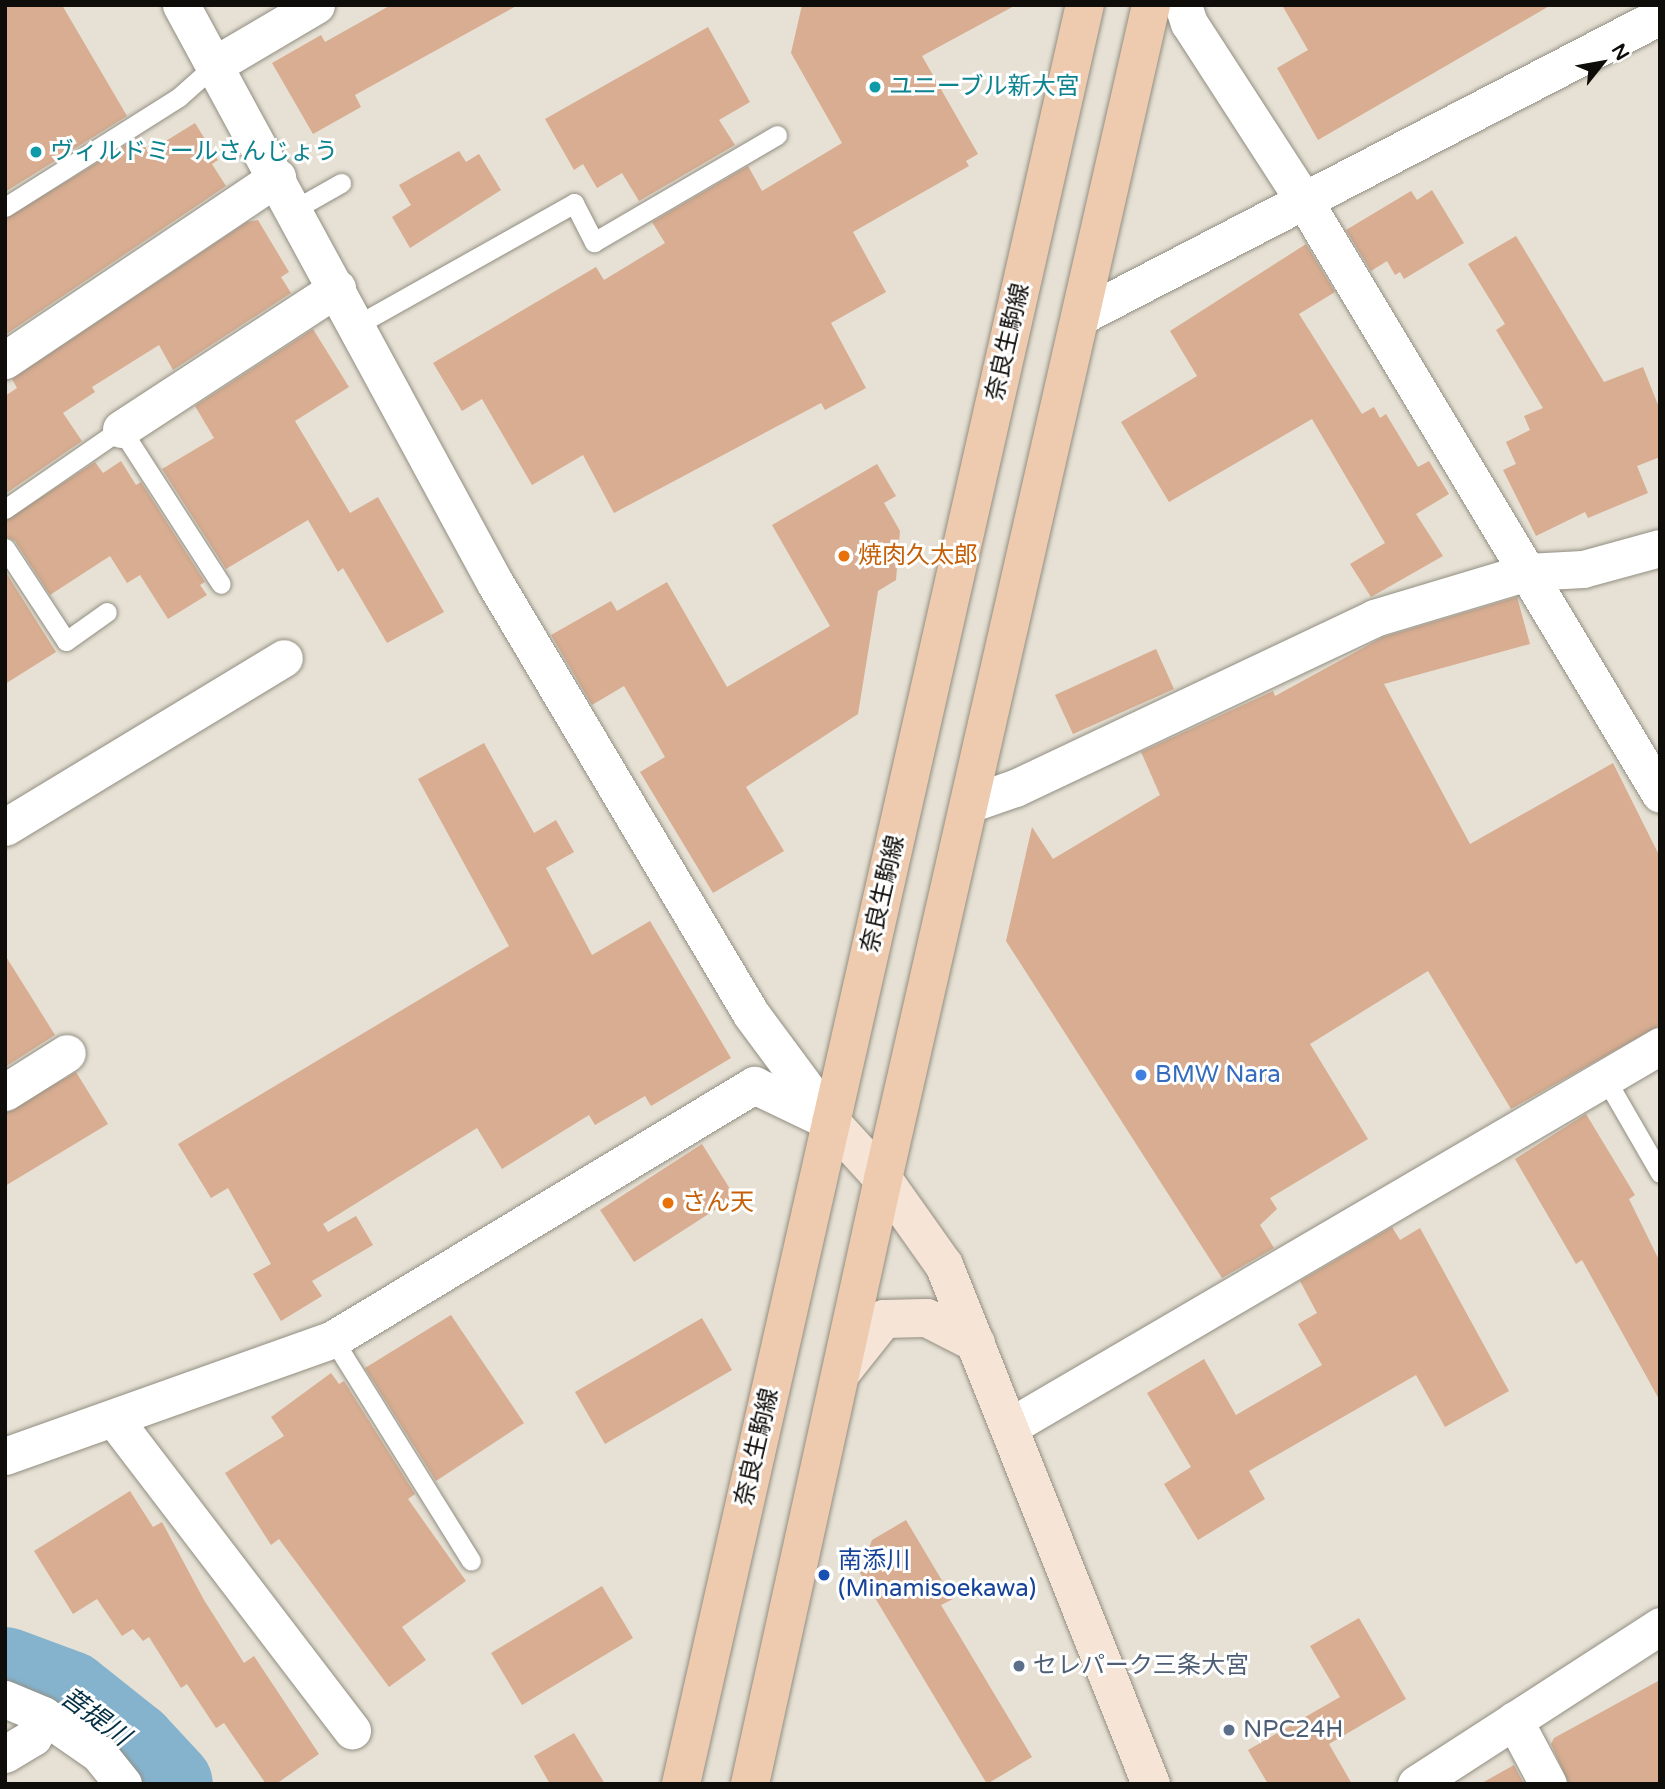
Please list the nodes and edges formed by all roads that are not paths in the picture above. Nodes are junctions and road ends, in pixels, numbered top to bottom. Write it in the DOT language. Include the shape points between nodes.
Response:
graph roads {
  1 [pos="181,5"];
  2 [pos="316,5"];
  3 [pos="1085,5"];
  4 [pos="1152,5"];
  5 [pos="1183,5"];
  6 [pos="1660,16"];
  7 [pos="216,64"];
  8 [pos="777,135"];
  9 [pos="277,177"];
  10 [pos="341,183"];
  11 [pos="1305,202"];
  12 [pos="5,207"];
  13 [pos="295,209"];
  14 [pos="337,288"];
  15 [pos="1081,316"];
  16 [pos="357,326"];
  17 [pos="5,360"];
  18 [pos="121,429"];
  19 [pos="5,509"];
  20 [pos="5,548"];
  21 [pos="1660,548"];
  22 [pos="1527,572"];
  23 [pos="221,584"];
  24 [pos="107,612"];
  25 [pos="284,657"];
  26 [pos="1660,794"];
  27 [pos="969,804"];
  28 [pos="5,827"];
  29 [pos="1660,1046"];
  30 [pos="68,1053"];
  31 [pos="1605,1078"];
  32 [pos="5,1092"];
  33 [pos="831,1122"];
  34 [pos="1660,1173"];
  35 [pos="883,1179"];
  36 [pos="333,1339"];
  37 [pos="976,1343"];
  38 [pos="841,1373"];
  39 [pos="114,1419"];
  40 [pos="1009,1427"];
  41 [pos="5,1457"];
  42 [pos="471,1561"];
  43 [pos="1660,1626"];
  44 [pos="5,1699"];
  45 [pos="43,1715"];
  46 [pos="1514,1720"];
  47 [pos="352,1730"];
  48 [pos="5,1754"];
  49 [pos="123,1784"];
  50 [pos="681,1784"];
  51 [pos="750,1784"];
  52 [pos="1151,1784"];
  53 [pos="1416,1784"];
  54 [pos="1548,1784"];
  1 -- 7 [label="street"];
  2 -- 7 [label="street"];
  3 -- 33 [label="main road, 奈良生駒線"];
  4 -- 15 [label="main road"];
  5 -- 11 [label="street" via="1189,23"];
  6 -- 11 [label="street"];
  7 -- 9 [label="street"];
  7 -- 12 [label="lane" via="179,97"];
  8 -- 16 [label="lane" via="594,242 574,203"];
  9 -- 13 [label="street"];
  9 -- 17 [label="street"];
  10 -- 13 [label="lane"];
  11 -- 15 [label="street"];
  11 -- 22 [label="street"];
  13 -- 14 [label="street"];
  14 -- 16 [label="street"];
  14 -- 18 [label="street"];
  15 -- 27 [label="main road"];
  16 -- 33 [label="street" via="495,583 744,1002"];
  18 -- 19 [label="lane"];
  18 -- 23 [label="lane"];
  20 -- 24 [label="lane" via="66,641"];
  21 -- 22 [label="street" via="1583,569"];
  22 -- 26 [label="street"];
  22 -- 27 [label="street" via="1374,618 1015,788"];
  25 -- 28 [label="street"];
  27 -- 35 [label="main road"];
  29 -- 31 [label="street"];
  30 -- 32 [label="street"];
  31 -- 34 [label="lane"];
  31 -- 40 [label="street"];
  33 -- 35 [label="street"];
  33 -- 36 [label="street" via="754,1085"];
  33 -- 50 [label="main road, 奈良生駒線"];
  35 -- 37 [label="street" via="944,1265"];
  35 -- 38 [label="main road"];
  36 -- 39 [label="street"];
  36 -- 42 [label="lane"];
  37 -- 38 [label="street" via="927,1318 884,1319"];
  37 -- 40 [label="street"];
  38 -- 51 [label="main road"];
  39 -- 41 [label="street"];
  39 -- 47 [label="street"];
  40 -- 52 [label="street"];
  43 -- 46 [label="street"];
  44 -- 45 [label="street"];
  45 -- 48 [label="street" via="33,1737"];
  45 -- 49 [label="street" via="99,1754"];
  46 -- 53 [label="street"];
  46 -- 54 [label="street"];
}
